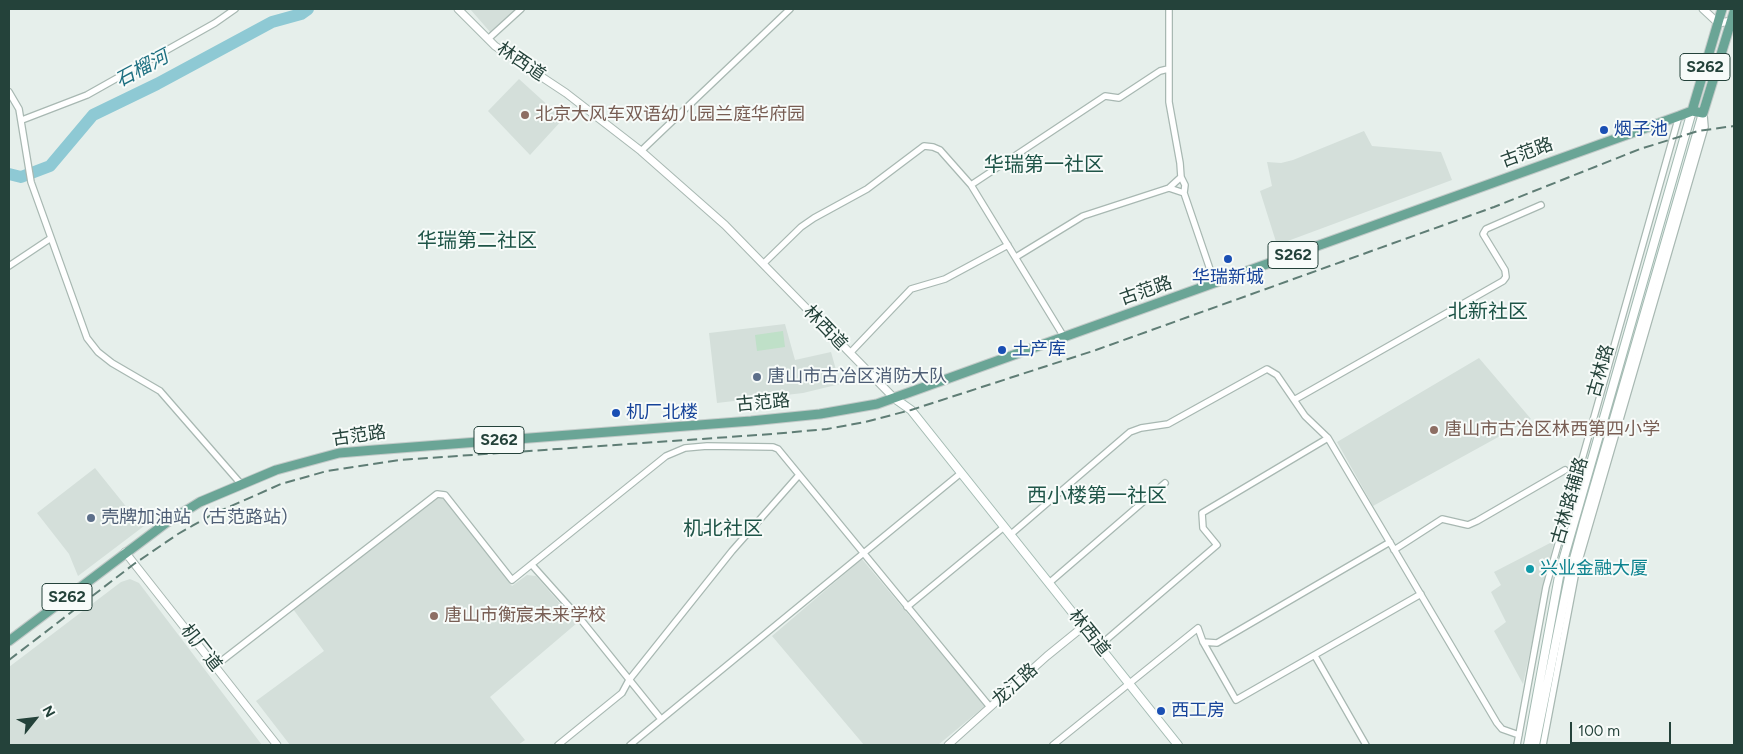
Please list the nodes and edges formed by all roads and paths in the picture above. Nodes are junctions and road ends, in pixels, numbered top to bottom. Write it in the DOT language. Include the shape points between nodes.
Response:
graph roads {
  1 [pos="235,9"];
  2 [pos="458,9"];
  3 [pos="522,9"];
  4 [pos="790,9"];
  5 [pos="1168,9"];
  6 [pos="1703,9"];
  7 [pos="1722,9"];
  8 [pos="1734,18"];
  9 [pos="1718,23"];
  10 [pos="488,39"];
  11 [pos="1168,69"];
  12 [pos="9,92"];
  13 [pos="1692,111"];
  14 [pos="1703,114"];
  15 [pos="1679,116"];
  16 [pos="22,120"];
  17 [pos="641,151"];
  18 [pos="1181,177"];
  19 [pos="971,185"];
  20 [pos="1170,188"];
  21 [pos="1184,193"];
  22 [pos="1542,205"];
  23 [pos="51,238"];
  24 [pos="1008,245"];
  25 [pos="1016,257"];
  26 [pos="763,264"];
  27 [pos="9,266"];
  28 [pos="1215,284"];
  29 [pos="1064,336"];
  30 [pos="850,353"];
  31 [pos="894,398"];
  32 [pos="1294,400"];
  33 [pos="1328,438"];
  34 [pos="1566,470"];
  35 [pos="961,473"];
  36 [pos="799,475"];
  37 [pos="1165,483"];
  38 [pos="242,484"];
  39 [pos="1004,527"];
  40 [pos="1010,535"];
  41 [pos="1390,542"];
  42 [pos="1394,550"];
  43 [pos="125,552"];
  44 [pos="863,553"];
  45 [pos="532,564"];
  46 [pos="1049,583"];
  47 [pos="1421,594"];
  48 [pos="907,607"];
  49 [pos="1084,626"];
  50 [pos="9,641"];
  51 [pos="1203,642"];
  52 [pos="1099,646"];
  53 [pos="1315,656"];
  54 [pos="215,666"];
  55 [pos="630,680"];
  56 [pos="1129,683"];
  57 [pos="990,707"];
  58 [pos="661,720"];
  59 [pos="1519,735"];
  60 [pos="276,745"];
  61 [pos="558,745"];
  62 [pos="630,745"];
  63 [pos="948,745"];
  64 [pos="1053,745"];
  65 [pos="1178,745"];
  66 [pos="1366,745"];
  67 [pos="1517,745"];
  68 [pos="1528,745"];
  69 [pos="1535,745"];
  70 [pos="1543,745"];
  1 -- 16 [label="street" via="215,24 87,95"];
  2 -- 10 [label="street, 林西道"];
  3 -- 10 [label="street"];
  4 -- 17 [label="street"];
  5 -- 11 [label="street"];
  6 -- 9 [label="street"];
  7 -- 9 [label="main road, 古林路 / S262"];
  8 -- 9 [label="street"];
  8 -- 14 [label="main road, 古林路 / S262"];
  9 -- 13 [label="main road, 古林路 / S262"];
  10 -- 17 [label="street, 林西道"];
  11 -- 18 [label="street" via="1169,102"];
  11 -- 19 [label="street" via="1119,98 1104,96"];
  12 -- 16 [label="street"];
  13 -- 14 [label="main road"];
  13 -- 15 [label="main road, 古范路 / S262"];
  13 -- 68 [label="main road, 古林路" via="1560,571"];
  14 -- 69 [label="main road, 古林路" via="1569,577"];
  14 -- 70 [label="street" via="1705,127 1576,571"];
  15 -- 28 [label="main road, 古范路 / S262"];
  15 -- 59 [label="street, 古林路辅路" via="1550,572"];
  16 -- 23 [label="street" via="30,179"];
  17 -- 26 [label="street, 林西道" via="725,225"];
  18 -- 20 [label="street"];
  18 -- 21 [label="street" via="1185,184"];
  19 -- 24 [label="street"];
  19 -- 26 [label="street" via="940,150 924,146 867,189 800,228"];
  20 -- 21 [label="street"];
  20 -- 25 [label="street" via="1083,216"];
  21 -- 28 [label="street"];
  22 -- 32 [label="street" via="1486,229 1483,234 1504,270 1506,277 1503,281"];
  23 -- 27 [label="street"];
  23 -- 38 [label="street" via="87,338 98,352 160,391"];
  24 -- 25 [label="street"];
  24 -- 30 [label="street" via="945,279 912,289"];
  25 -- 29 [label="street"];
  26 -- 30 [label="street, 林西道"];
  28 -- 29 [label="main road, 古范路 / S262"];
  29 -- 31 [label="main road, 古范路 / S262"];
  30 -- 31 [label="street, 林西道"];
  31 -- 35 [label="main road, 林西道" via="911,410"];
  31 -- 38 [label="main road, 古范路 / S262" via="820,414 751,421 339,453 276,470"];
  32 -- 33 [label="street"];
  32 -- 40 [label="street" via="1277,375 1267,369 1168,424 1130,432"];
  33 -- 41 [label="street"];
  33 -- 52 [label="street" via="1202,512 1202,528 1217,546"];
  34 -- 42 [label="street" via="1468,525 1442,519"];
  35 -- 39 [label="main road, 林西道"];
  35 -- 44 [label="street"];
  36 -- 44 [label="street"];
  36 -- 45 [label="street" via="773,447 707,446 675,451 629,484"];
  36 -- 55 [label="street" via="732,551"];
  37 -- 46 [label="street"];
  38 -- 43 [label="main road, 古范路 / S262" via="188,510"];
  39 -- 40 [label="main road, 林西道"];
  39 -- 48 [label="street"];
  40 -- 46 [label="main road, 林西道"];
  41 -- 42 [label="street"];
  41 -- 51 [label="street" via="1217,644"];
  42 -- 47 [label="street"];
  43 -- 50 [label="main road, 古范路 / S262"];
  43 -- 54 [label="street, 机厂道"];
  44 -- 48 [label="street"];
  44 -- 58 [label="street"];
  45 -- 54 [label="street" via="512,580 445,496 437,494"];
  45 -- 55 [label="street"];
  46 -- 49 [label="main road, 林西道"];
  47 -- 53 [label="street"];
  47 -- 59 [label="street" via="1497,723"];
  48 -- 57 [label="street"];
  49 -- 52 [label="main road, 林西道"];
  49 -- 57 [label="street, 龙江路"];
  51 -- 53 [label="street" via="1236,700"];
  51 -- 56 [label="street" via="1198,628"];
  52 -- 56 [label="main road, 林西道"];
  53 -- 66 [label="street"];
  54 -- 60 [label="street, 机厂道"];
  55 -- 58 [label="street"];
  55 -- 61 [label="street" via="622,693"];
  56 -- 64 [label="street"];
  56 -- 65 [label="main road, 林西道"];
  57 -- 63 [label="street, 龙江路"];
  58 -- 62 [label="street"];
  59 -- 67 [label="street, 古林路辅路"];
}
